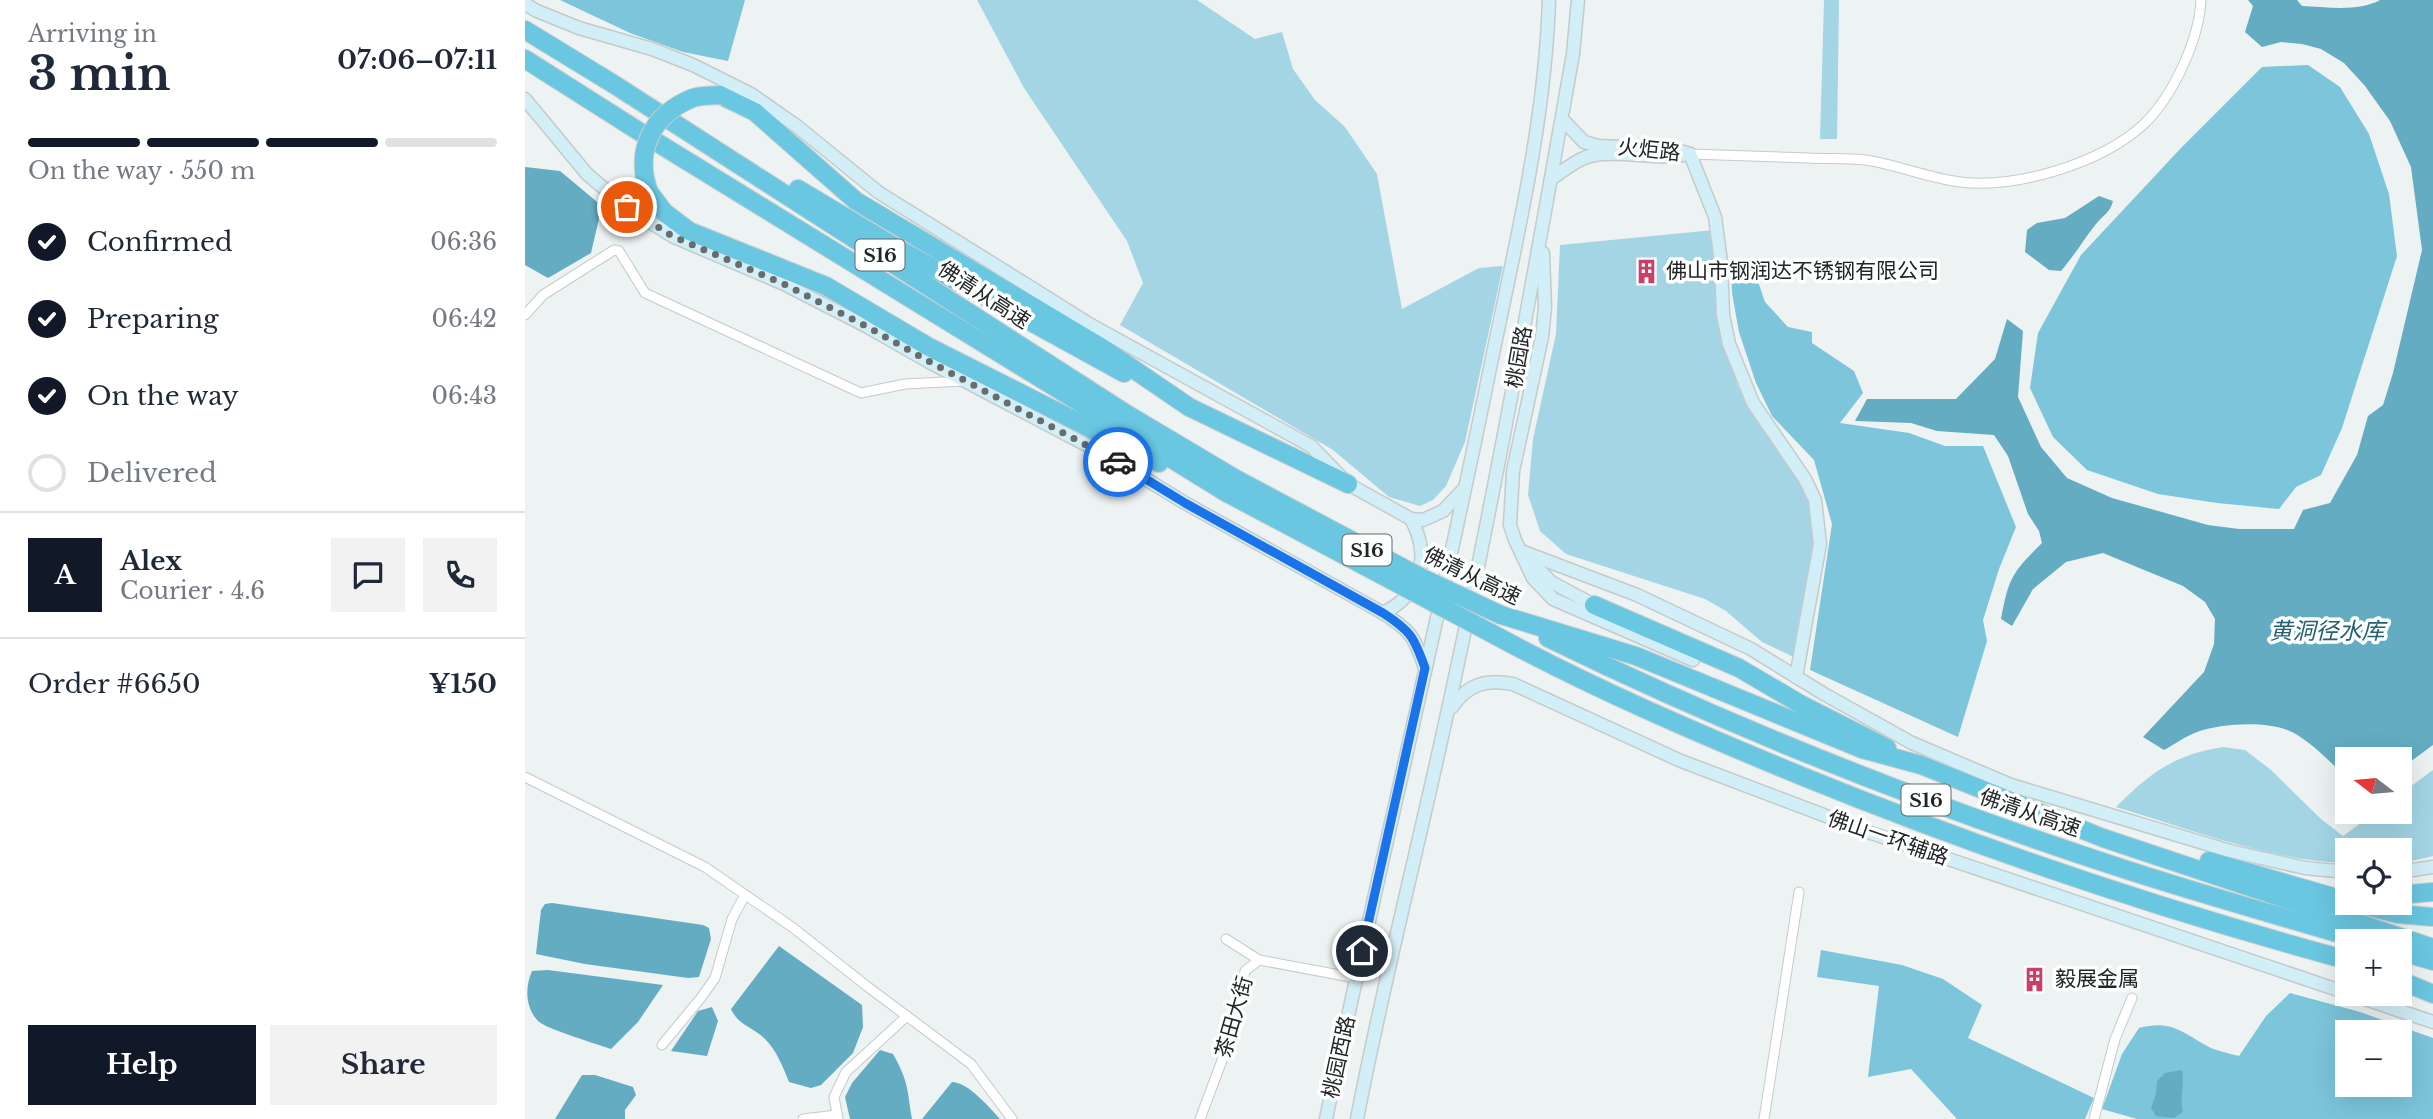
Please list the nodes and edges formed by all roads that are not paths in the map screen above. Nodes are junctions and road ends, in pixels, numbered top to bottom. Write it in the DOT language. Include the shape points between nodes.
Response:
graph roads {
  1 [pos="1549,0"];
  2 [pos="1578,0"];
  3 [pos="2201,0"];
  4 [pos="527,3"];
  5 [pos="525,30"];
  6 [pos="525,59"];
  7 [pos="615,85"];
  8 [pos="525,99"];
  9 [pos="1562,119"];
  10 [pos="1690,154"];
  11 [pos="1551,178"];
  12 [pos="1542,231"];
  13 [pos="525,315"];
  14 [pos="966,381"];
  15 [pos="1189,407"];
  16 [pos="1348,484"];
  17 [pos="1224,485"];
  18 [pos="1465,487"];
  19 [pos="1411,519"];
  20 [pos="1521,551"];
  21 [pos="1594,605"];
  22 [pos="1383,613"];
  23 [pos="1501,615"];
  24 [pos="1693,660"];
  25 [pos="1425,668"];
  26 [pos="1796,677"];
  27 [pos="1802,705"];
  28 [pos="1448,713"];
  29 [pos="1921,765"];
  30 [pos="525,777"];
  31 [pos="2062,820"];
  32 [pos="2433,867"];
  33 [pos="2412,870"];
  34 [pos="2335,871"];
  35 [pos="2264,877"];
  36 [pos="2335,889"];
  37 [pos="1799,892"];
  38 [pos="2433,892"];
  39 [pos="2412,894"];
  40 [pos="745,895"];
  41 [pos="2335,898"];
  42 [pos="2410,915"];
  43 [pos="2433,917"];
  44 [pos="2335,932"];
  45 [pos="1227,939"];
  46 [pos="2433,948"];
  47 [pos="2412,955"];
  48 [pos="2335,956"];
  49 [pos="1259,960"];
  50 [pos="2433,961"];
  51 [pos="1356,978"];
  52 [pos="2412,980"];
  53 [pos="2412,984"];
  54 [pos="2433,984"];
  55 [pos="2335,989"];
  56 [pos="2433,994"];
  57 [pos="2132,998"];
  58 [pos="2386,1006"];
  59 [pos="907,1016"];
  60 [pos="2433,1022"];
  61 [pos="662,1045"];
  62 [pos="838,1117"];
  63 [pos="803,1119"];
  64 [pos="1012,1119"];
  65 [pos="1200,1119"];
  66 [pos="1326,1119"];
  67 [pos="1357,1119"];
  68 [pos="1764,1119"];
  69 [pos="2094,1119"];
  1 -- 18 [label="main road, 桃园路" via="1529,176"];
  2 -- 9 [label="main road, 桃园路"];
  3 -- 10 [label="street" via="2191,47 2144,123 2114,146 2044,175 2004,182 1960,182 1866,160"];
  4 -- 16 [label="main road" via="579,28 693,65 751,94 878,192 1091,324 1311,446"];
  5 -- 7 [label="highway, 佛清从高速 / S16"];
  6 -- 17 [label="highway, 佛清从高速 / S16"];
  7 -- 15 [label="highway" via="902,251"];
  7 -- 17 [label="highway, 佛清从高速 / S16" via="1101,398"];
  8 -- 14 [label="main road" via="587,174 672,236 784,284"];
  9 -- 10 [label="main road, 火炬路" via="1584,142 1598,146 1673,149"];
  9 -- 11 [label="main road, 桃园路"];
  10 -- 11 [label="main road, 火炬路" via="1672,158 1596,155"];
  10 -- 26 [label="main road" via="1714,217 1729,344 1753,402 1815,500 1820,544"];
  11 -- 12 [label="main road, 桃园路"];
  12 -- 20 [label="main road" via="1542,337 1513,471 1510,525"];
  12 -- 28 [label="main road, 桃园路"];
  13 -- 14 [label="street" via="543,295 614,250 645,292 861,393 905,384"];
  14 -- 22 [label="main road"];
  15 -- 16 [label="highway"];
  15 -- 17 [label="highway, bridge" via="1104,349 856,201 755,112 720,95 695,96 654,126 644,152 643,175 664,212 689,231 826,286 929,347 1151,460"];
  16 -- 19 [label="main road"];
  17 -- 23 [label="highway, 佛清从高速 / S16, bridge"];
  17 -- 48 [label="highway, 佛清从高速 / S16, bridge" via="1545,662 1688,730 1911,820 2156,904"];
  18 -- 19 [label="main road" via="1435,516"];
  18 -- 25 [label="main road, 桃园路"];
  19 -- 22 [label="main road" via="1419,533 1421,570 1403,601"];
  20 -- 21 [label="main road" via="1551,582"];
  20 -- 24 [label="main road" via="1533,578 1553,599"];
  20 -- 26 [label="main road" via="1637,595 1751,649"];
  21 -- 27 [label="highway" via="1739,668"];
  22 -- 25 [label="main road" via="1407,630"];
  23 -- 29 [label="highway" via="1636,656 1862,749"];
  23 -- 44 [label="highway, 佛清从高速 / S16" via="1690,705 1907,793 2123,869"];
  24 -- 27 [label="highway"];
  25 -- 51 [label="main road, 桃园西路"];
  26 -- 34 [label="main road" via="1912,743 2011,785 2230,851"];
  27 -- 29 [label="highway"];
  28 -- 55 [label="main road, 佛山一环辅路" via="1472,686 1513,684 1681,761 1871,833"];
  28 -- 67 [label="main road, 桃园西路"];
  29 -- 31 [label="highway"];
  30 -- 40 [label="street" via="705,867"];
  31 -- 35 [label="highway"];
  31 -- 46 [label="highway" via="2103,838"];
  32 -- 33 [label="main road"];
  35 -- 36 [label="highway"];
  35 -- 41 [label="highway"];
  37 -- 68 [label="street"];
  38 -- 39 [label="highway"];
  40 -- 59 [label="street"];
  40 -- 61 [label="street" via="732,919 715,978"];
  42 -- 43 [label="highway"];
  45 -- 49 [label="street"];
  47 -- 50 [label="highway"];
  49 -- 51 [label="street"];
  49 -- 65 [label="street, 茶田大街" via="1245,971 1236,1023"];
  51 -- 66 [label="main road, 桃园西路"];
  52 -- 54 [label="highway"];
  53 -- 56 [label="highway"];
  57 -- 69 [label="street" via="2115,1039"];
  58 -- 60 [label="main road, 佛山一环辅路"];
  59 -- 62 [label="street" via="846,1072 834,1097"];
  59 -- 64 [label="street" via="971,1064"];
  62 -- 63 [label="street"];
}
